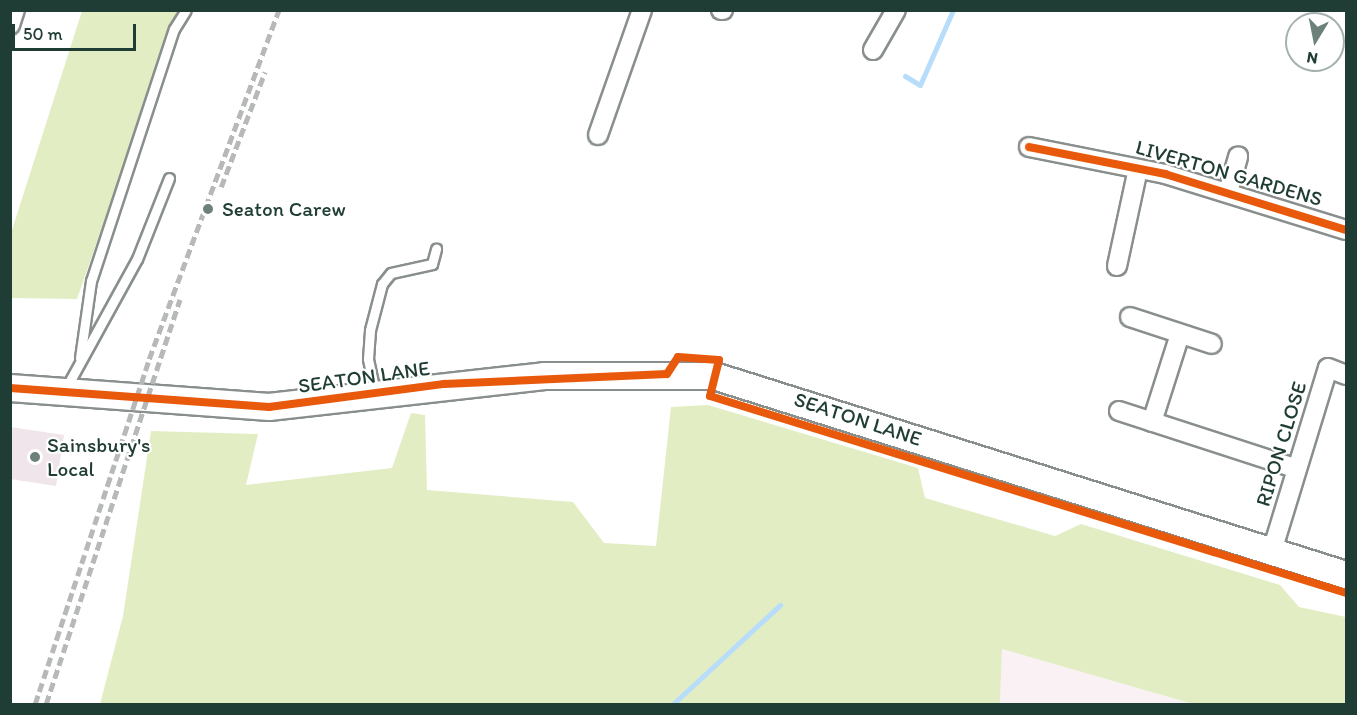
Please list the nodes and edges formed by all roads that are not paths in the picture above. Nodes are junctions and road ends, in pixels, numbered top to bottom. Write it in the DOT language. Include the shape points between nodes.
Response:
graph roads {
  1 [pos="15,10"];
  2 [pos="186,10"];
  3 [pos="642,10"];
  4 [pos="896,10"];
  5 [pos="10,25"];
  6 [pos="873,50"];
  7 [pos="598,135"];
  8 [pos="1029,147"];
  9 [pos="1238,156"];
  10 [pos="1138,169"];
  11 [pos="169,178"];
  12 [pos="1228,192"];
  13 [pos="1347,230"];
  14 [pos="436,249"];
  15 [pos="1117,266"];
  16 [pos="1130,317"];
  17 [pos="1180,334"];
  18 [pos="1212,344"];
  19 [pos="81,358"];
  20 [pos="1347,375"];
  21 [pos="10,388"];
  22 [pos="66,388"];
  23 [pos="375,394"];
  24 [pos="1119,411"];
  25 [pos="1152,422"];
  26 [pos="1297,468"];
  27 [pos="1272,551"];
  28 [pos="1347,575"];
  1 -- 5 [label="street"];
  2 -- 19 [label="lane" via="174,29 91,280"];
  3 -- 7 [label="street"];
  4 -- 6 [label="street"];
  8 -- 10 [label="street, LIVERTON GARDENS"];
  9 -- 12 [label="street"];
  10 -- 12 [label="street, LIVERTON GARDENS"];
  10 -- 15 [label="street"];
  11 -- 19 [label="lane" via="137,259"];
  12 -- 13 [label="street, LIVERTON GARDENS"];
  14 -- 23 [label="lane" via="432,264 391,273 382,284 368,359"];
  16 -- 17 [label="street"];
  17 -- 18 [label="street"];
  17 -- 25 [label="street"];
  19 -- 22 [label="lane"];
  20 -- 26 [label="street, RIPON CLOSE" via="1328,369"];
  21 -- 22 [label="main road, SEATON LANE"];
  22 -- 23 [label="main road, SEATON LANE" via="182,404 269,407"];
  23 -- 27 [label="main road, SEATON LANE" via="544,376 714,376"];
  24 -- 25 [label="street"];
  25 -- 26 [label="street"];
  26 -- 27 [label="street, RIPON CLOSE"];
  27 -- 28 [label="main road, SEATON LANE"];
}
